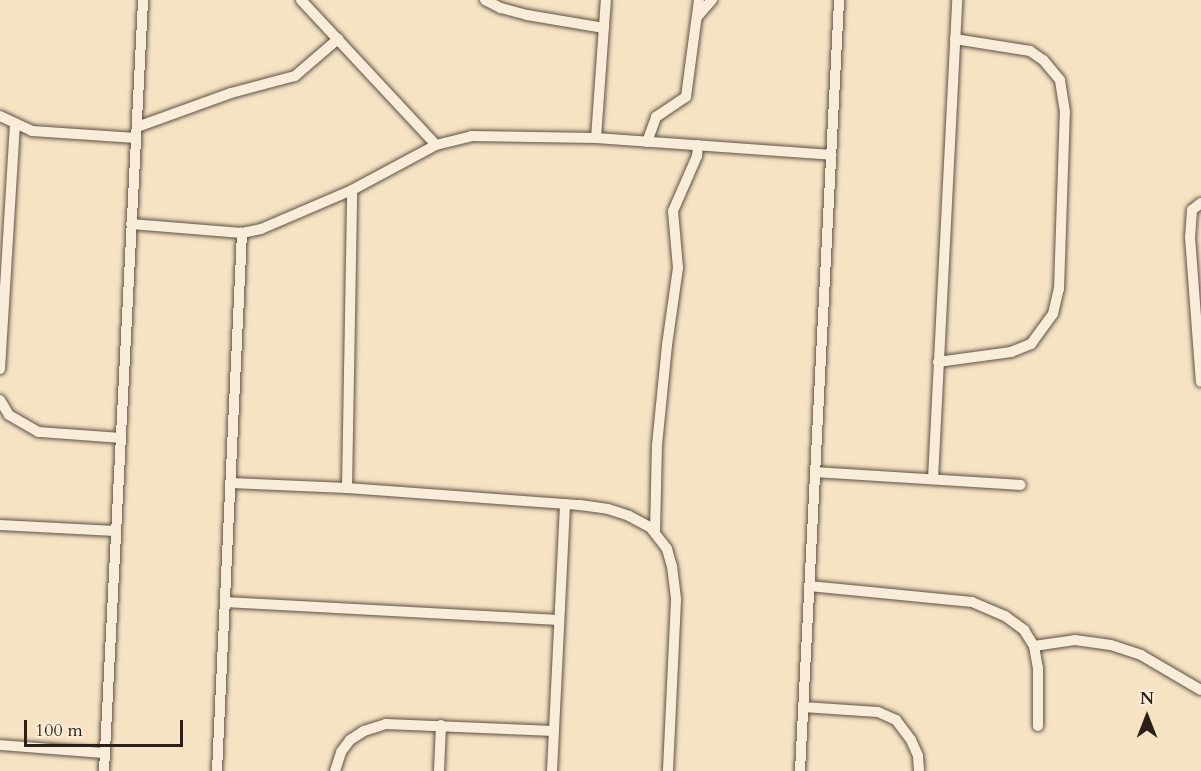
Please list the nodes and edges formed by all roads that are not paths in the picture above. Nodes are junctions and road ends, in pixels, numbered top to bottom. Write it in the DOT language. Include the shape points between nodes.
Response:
graph roads {
  1 [pos="143,0"];
  2 [pos="301,0"];
  3 [pos="485,0"];
  4 [pos="606,0"];
  5 [pos="699,0"];
  6 [pos="712,0"];
  7 [pos="839,0"];
  8 [pos="957,0"];
  9 [pos="697,18"];
  10 [pos="604,28"];
  11 [pos="338,39"];
  12 [pos="955,39"];
  13 [pos="0,116"];
  14 [pos="15,125"];
  15 [pos="136,133"];
  16 [pos="596,138"];
  17 [pos="647,142"];
  18 [pos="436,145"];
  19 [pos="698,145"];
  20 [pos="831,155"];
  21 [pos="352,190"];
  22 [pos="1201,203"];
  23 [pos="131,224"];
  24 [pos="242,232"];
  25 [pos="938,362"];
  26 [pos="0,369"];
  27 [pos="1201,382"];
  28 [pos="0,400"];
  29 [pos="120,438"];
  30 [pos="815,472"];
  31 [pos="933,479"];
  32 [pos="231,483"];
  33 [pos="1021,485"];
  34 [pos="348,488"];
  35 [pos="565,504"];
  36 [pos="0,525"];
  37 [pos="116,531"];
  38 [pos="655,532"];
  39 [pos="809,586"];
  40 [pos="225,602"];
  41 [pos="559,620"];
  42 [pos="1034,646"];
  43 [pos="1201,690"];
  44 [pos="803,707"];
  45 [pos="441,725"];
  46 [pos="1038,726"];
  47 [pos="554,731"];
  48 [pos="0,746"];
  49 [pos="105,753"];
  50 [pos="104,771"];
  51 [pos="218,771"];
  52 [pos="335,771"];
  53 [pos="439,771"];
  54 [pos="552,771"];
  55 [pos="668,771"];
  56 [pos="800,771"];
  57 [pos="920,771"];
  1 -- 15 [label="street"];
  2 -- 11 [label="street"];
  3 -- 10 [label="street" via="527,15"];
  4 -- 10 [label="street"];
  5 -- 9 [label="street"];
  6 -- 9 [label="street"];
  7 -- 20 [label="street"];
  8 -- 12 [label="street"];
  9 -- 17 [label="street" via="686,97 656,117"];
  10 -- 16 [label="street"];
  11 -- 15 [label="street" via="296,76 231,93"];
  11 -- 18 [label="street"];
  12 -- 25 [label="street"];
  12 -- 25 [label="street" via="1029,51 1060,80 1065,112 1059,288 1053,314 1031,344 1011,352"];
  13 -- 14 [label="street"];
  14 -- 15 [label="street" via="32,131"];
  14 -- 26 [label="street"];
  15 -- 23 [label="street"];
  16 -- 17 [label="street"];
  16 -- 18 [label="street" via="495,134"];
  17 -- 19 [label="street"];
  18 -- 21 [label="street"];
  19 -- 20 [label="street"];
  19 -- 38 [label="street" via="673,211 678,268 657,445"];
  20 -- 30 [label="street"];
  21 -- 24 [label="street" via="261,229"];
  21 -- 34 [label="street"];
  22 -- 27 [label="street" via="1192,210 1190,237"];
  23 -- 24 [label="street"];
  23 -- 29 [label="street"];
  24 -- 32 [label="street"];
  25 -- 31 [label="street"];
  28 -- 29 [label="street" via="9,415 39,432"];
  29 -- 37 [label="street"];
  30 -- 31 [label="street"];
  30 -- 39 [label="street"];
  31 -- 33 [label="street"];
  32 -- 34 [label="street"];
  32 -- 40 [label="street"];
  34 -- 35 [label="street"];
  35 -- 38 [label="street" via="608,509"];
  35 -- 41 [label="street"];
  36 -- 37 [label="street"];
  37 -- 49 [label="street"];
  38 -- 55 [label="street" via="667,549 676,600"];
  39 -- 42 [label="street" via="972,602 1005,616 1024,630"];
  39 -- 44 [label="street"];
  40 -- 41 [label="street"];
  40 -- 51 [label="street"];
  41 -- 47 [label="street"];
  42 -- 43 [label="street" via="1075,640 1111,645 1149,659"];
  42 -- 46 [label="street"];
  44 -- 56 [label="street"];
  44 -- 57 [label="street" via="878,712 896,720 911,740"];
  45 -- 47 [label="street"];
  45 -- 52 [label="street" via="386,724 364,731 345,746"];
  45 -- 53 [label="street"];
  47 -- 54 [label="street"];
  48 -- 49 [label="street"];
  49 -- 50 [label="street"];
}
